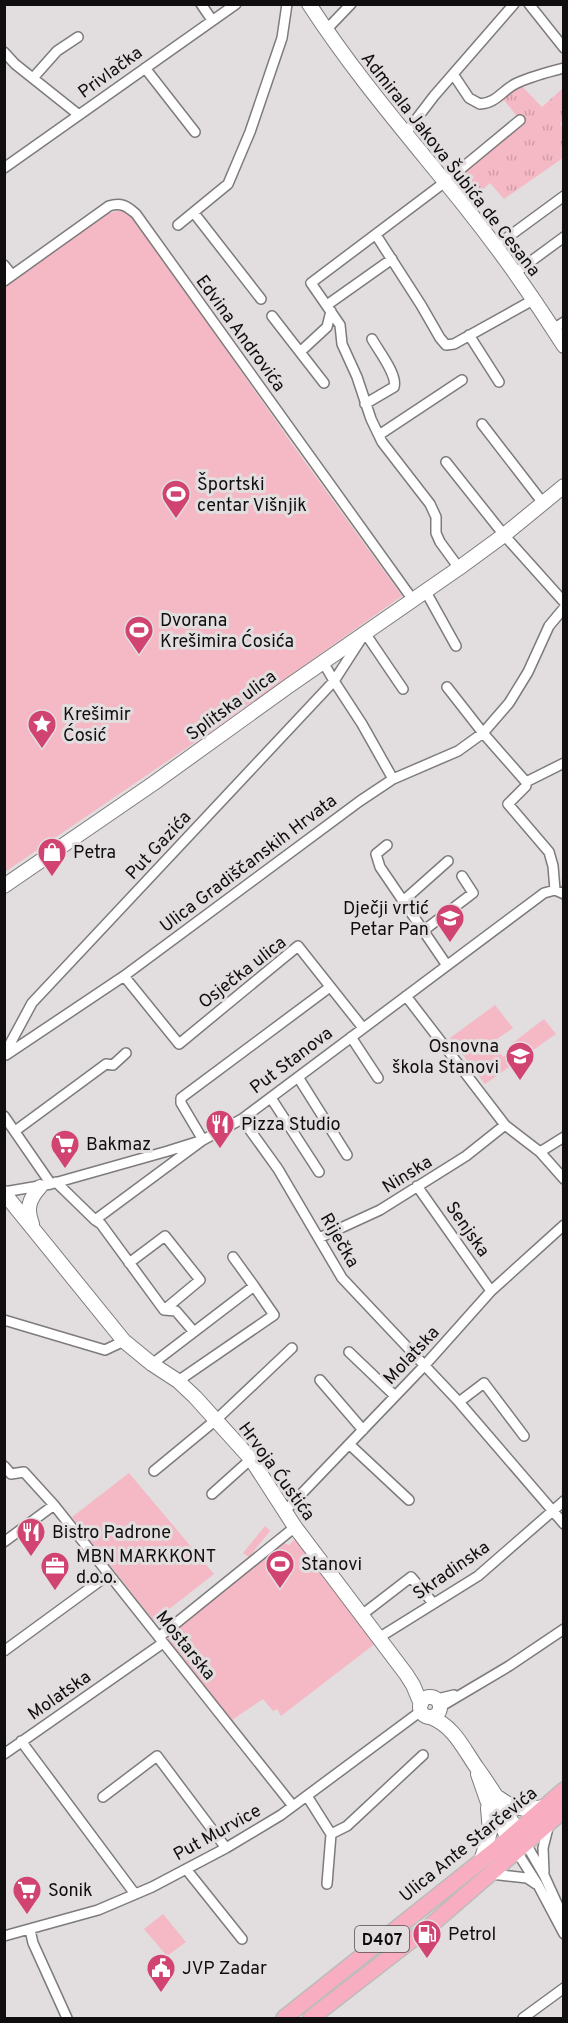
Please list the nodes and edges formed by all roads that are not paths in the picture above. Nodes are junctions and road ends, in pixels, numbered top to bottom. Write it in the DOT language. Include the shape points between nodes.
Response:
graph roads {
  1 [pos="201,4"];
  2 [pos="236,4"];
  3 [pos="287,4"];
  4 [pos="309,4"];
  5 [pos="351,4"];
  6 [pos="514,4"];
  7 [pos="529,4"];
  8 [pos="212,20"];
  9 [pos="326,30"];
  10 [pos="78,37"];
  11 [pos="564,48"];
  12 [pos="4,52"];
  13 [pos="145,68"];
  14 [pos="560,69"];
  15 [pos="453,74"];
  16 [pos="33,78"];
  17 [pos="564,80"];
  18 [pos="79,115"];
  19 [pos="520,120"];
  20 [pos="195,132"];
  21 [pos="405,134"];
  22 [pos="4,168"];
  23 [pos="445,182"];
  24 [pos="564,196"];
  25 [pos="194,213"];
  26 [pos="178,225"];
  27 [pos="376,235"];
  28 [pos="564,237"];
  29 [pos="496,246"];
  30 [pos="392,259"];
  31 [pos="4,265"];
  32 [pos="515,273"];
  33 [pos="8,278"];
  34 [pos="261,299"];
  35 [pos="533,300"];
  36 [pos="329,308"];
  37 [pos="272,316"];
  38 [pos="558,326"];
  39 [pos="470,334"];
  40 [pos="372,339"];
  41 [pos="564,346"];
  42 [pos="300,352"];
  43 [pos="462,380"];
  44 [pos="499,382"];
  45 [pos="324,383"];
  46 [pos="365,404"];
  47 [pos="482,424"];
  48 [pos="379,435"];
  49 [pos="446,462"];
  50 [pos="564,486"];
  51 [pos="543,502"];
  52 [pos="504,535"];
  53 [pos="459,568"];
  54 [pos="426,592"];
  55 [pos="413,600"];
  56 [pos="564,602"];
  57 [pos="564,608"];
  58 [pos="365,633"];
  59 [pos="456,646"];
  60 [pos="323,662"];
  61 [pos="333,681"];
  62 [pos="447,687"];
  63 [pos="403,689"];
  64 [pos="483,733"];
  65 [pos="564,763"];
  66 [pos="393,779"];
  67 [pos="526,782"];
  68 [pos="387,845"];
  69 [pos="448,861"];
  70 [pos="462,876"];
  71 [pos="4,886"];
  72 [pos="559,892"];
  73 [pos="403,901"];
  74 [pos="423,931"];
  75 [pos="447,964"];
  76 [pos="124,976"];
  77 [pos="330,987"];
  78 [pos="406,996"];
  79 [pos="363,1028"];
  80 [pos="351,1037"];
  81 [pos="126,1053"];
  82 [pos="4,1056"];
  83 [pos="298,1077"];
  84 [pos="378,1078"];
  85 [pos="270,1098"];
  86 [pos="4,1116"];
  87 [pos="242,1119"];
  88 [pos="505,1125"];
  89 [pos="15,1131"];
  90 [pos="564,1137"];
  91 [pos="203,1140"];
  92 [pos="540,1152"];
  93 [pos="347,1155"];
  94 [pos="319,1172"];
  95 [pos="564,1179"];
  96 [pos="49,1184"];
  97 [pos="417,1186"];
  98 [pos="4,1192"];
  99 [pos="95,1220"];
  100 [pos="564,1225"];
  101 [pos="34,1232"];
  102 [pos="319,1239"];
  103 [pos="233,1257"];
  104 [pos="129,1263"];
  105 [pos="254,1286"];
  106 [pos="491,1291"];
  107 [pos="164,1310"];
  108 [pos="4,1320"];
  109 [pos="194,1332"];
  110 [pos="124,1341"];
  111 [pos="292,1348"];
  112 [pos="349,1352"];
  113 [pos="152,1364"];
  114 [pos="425,1365"];
  115 [pos="320,1380"];
  116 [pos="178,1381"];
  117 [pos="395,1396"];
  118 [pos="459,1402"];
  119 [pos="217,1419"];
  120 [pos="363,1430"];
  121 [pos="524,1436"];
  122 [pos="349,1444"];
  123 [pos="251,1459"];
  124 [pos="4,1466"];
  125 [pos="154,1471"];
  126 [pos="213,1494"];
  127 [pos="409,1500"];
  128 [pos="564,1501"];
  129 [pos="54,1505"];
  130 [pos="285,1511"];
  131 [pos="552,1511"];
  132 [pos="564,1524"];
  133 [pos="291,1531"];
  134 [pos="4,1542"];
  135 [pos="108,1575"];
  136 [pos="433,1603"];
  137 [pos="363,1614"];
  138 [pos="564,1629"];
  139 [pos="380,1637"];
  140 [pos="161,1640"];
  141 [pos="4,1651"];
  142 [pos="430,1706"];
  143 [pos="21,1741"];
  144 [pos="4,1754"];
  145 [pos="423,1755"];
  146 [pos="564,1790"];
  147 [pos="307,1796"];
  148 [pos="103,1797"];
  149 [pos="492,1798"];
  150 [pos="293,1806"];
  151 [pos="544,1808"];
  152 [pos="564,1810"];
  153 [pos="549,1823"];
  154 [pos="331,1834"];
  155 [pos="513,1834"];
  156 [pos="226,1848"];
  157 [pos="521,1848"];
  158 [pos="485,1867"];
  159 [pos="186,1869"];
  160 [pos="544,1875"];
  161 [pos="327,1884"];
  162 [pos="538,1885"];
  163 [pos="135,1894"];
  164 [pos="564,1919"];
  165 [pos="30,1930"];
  166 [pos="564,1934"];
  167 [pos="4,1936"];
  168 [pos="242,1939"];
  169 [pos="564,1988"];
  170 [pos="68,2019"];
  171 [pos="284,2019"];
  172 [pos="311,2019"];
  173 [pos="523,2019"];
  1 -- 8 [label="street"];
  2 -- 8 [label="street, Privlačka"];
  3 -- 25 [label="street" via="282,38 228,184"];
  4 -- 9 [label="street, Admirala Jakova Šubića de Cesana"];
  5 -- 9 [label="street"];
  6 -- 15 [label="street"];
  7 -- 11 [label="street"];
  8 -- 13 [label="street, Privlačka"];
  9 -- 21 [label="street, Admirala Jakova Šubića de Cesana"];
  10 -- 16 [label="street" via="57,51"];
  12 -- 16 [label="street"];
  13 -- 18 [label="street, Privlačka"];
  13 -- 20 [label="street"];
  14 -- 15 [label="street" via="518,82 496,100 480,104 470,98"];
  14 -- 17 [label="street"];
  15 -- 21 [label="street"];
  16 -- 18 [label="street"];
  18 -- 22 [label="street, Privlačka"];
  19 -- 23 [label="street"];
  21 -- 23 [label="street, Admirala Jakova Šubića de Cesana"];
  23 -- 27 [label="street"];
  23 -- 29 [label="street, Admirala Jakova Šubića de Cesana"];
  24 -- 29 [label="street"];
  25 -- 26 [label="street"];
  25 -- 34 [label="street"];
  27 -- 30 [label="street"];
  27 -- 36 [label="street" via="311,283"];
  28 -- 32 [label="street"];
  29 -- 32 [label="street, Admirala Jakova Šubića de Cesana"];
  30 -- 36 [label="street"];
  30 -- 39 [label="street" via="446,345"];
  31 -- 33 [label="street"];
  32 -- 35 [label="street, Admirala Jakova Šubića de Cesana"];
  33 -- 55 [label="street, Edvina Androvića" via="109,206 116,203 128,207"];
  35 -- 38 [label="street, Admirala Jakova Šubića de Cesana"];
  35 -- 39 [label="street"];
  36 -- 42 [label="street" via="327,327"];
  36 -- 46 [label="street" via="340,325 342,344"];
  37 -- 42 [label="street"];
  38 -- 41 [label="street, Admirala Jakova Šubića de Cesana"];
  39 -- 44 [label="street"];
  40 -- 46 [label="street" via="396,383"];
  42 -- 45 [label="street"];
  43 -- 48 [label="street"];
  46 -- 48 [label="street"];
  47 -- 51 [label="street"];
  48 -- 53 [label="street" via="430,504 440,542"];
  49 -- 52 [label="street"];
  50 -- 51 [label="street, Splitska ulica"];
  51 -- 52 [label="street, Splitska ulica"];
  52 -- 53 [label="street, Splitska ulica"];
  52 -- 56 [label="street"];
  53 -- 54 [label="street, Splitska ulica"];
  54 -- 55 [label="street, Splitska ulica"];
  54 -- 59 [label="street"];
  55 -- 58 [label="street, Splitska ulica"];
  57 -- 64 [label="street, Ulica Gradiščanskih Hrvata" via="549,626 509,703"];
  58 -- 60 [label="street, Splitska ulica"];
  58 -- 61 [label="street, Put Gazića"];
  58 -- 63 [label="street"];
  60 -- 61 [label="street"];
  60 -- 71 [label="street, Splitska ulica"];
  61 -- 66 [label="street"];
  61 -- 82 [label="street, Put Gazića" via="32,1003"];
  62 -- 64 [label="street"];
  64 -- 66 [label="street, Ulica Gradiščanskih Hrvata" via="458,751"];
  64 -- 67 [label="street"];
  65 -- 67 [label="street"];
  66 -- 76 [label="street, Ulica Gradiščanskih Hrvata"];
  67 -- 72 [label="street" via="508,804 549,852"];
  68 -- 73 [label="street" via="376,854 380,867"];
  69 -- 73 [label="street"];
  70 -- 74 [label="street" via="473,893"];
  72 -- 75 [label="street, Put Stanova" via="544,893"];
  73 -- 74 [label="street"];
  74 -- 75 [label="street"];
  75 -- 78 [label="street, Put Stanova"];
  76 -- 77 [label="street, Osječka ulica" via="179,1044 298,946"];
  76 -- 82 [label="street, Ulica Gradiščanskih Hrvata"];
  77 -- 79 [label="street, Osječka ulica"];
  77 -- 91 [label="street" via="182,1098 181,1103"];
  78 -- 79 [label="street, Put Stanova"];
  78 -- 88 [label="street"];
  79 -- 80 [label="street, Put Stanova"];
  80 -- 83 [label="street, Put Stanova"];
  80 -- 84 [label="street"];
  81 -- 89 [label="street"];
  83 -- 85 [label="street, Put Stanova"];
  83 -- 93 [label="street"];
  85 -- 87 [label="street, Put Stanova"];
  85 -- 94 [label="street"];
  86 -- 89 [label="street"];
  87 -- 91 [label="street, Put Stanova"];
  87 -- 102 [label="street, Riječka" via="278,1169"];
  88 -- 92 [label="street"];
  88 -- 97 [label="street, Ninska" via="466,1156"];
  89 -- 96 [label="street"];
  90 -- 92 [label="street"];
  91 -- 96 [label="street, Put Stanova"];
  91 -- 99 [label="street"];
  92 -- 95 [label="street"];
  96 -- 98 [label="street, Put Stanova"];
  96 -- 99 [label="street"];
  96 -- 101 [label="street" via="32,1196 28,1207"];
  97 -- 102 [label="street, Ninska" via="380,1210"];
  97 -- 106 [label="street, Senjska"];
  98 -- 101 [label="street, Put Stanova"];
  99 -- 104 [label="street"];
  100 -- 106 [label="street, Molatska"];
  101 -- 110 [label="street, Put Stanova"];
  102 -- 114 [label="street, Riječka" via="342,1278"];
  103 -- 105 [label="street"];
  104 -- 107 [label="street"];
  104 -- 107 [label="street" via="165,1236 200,1280"];
  105 -- 109 [label="street"];
  105 -- 116 [label="street" via="274,1315"];
  106 -- 114 [label="street, Molatska"];
  107 -- 109 [label="street" via="176,1311"];
  108 -- 110 [label="street" via="105,1350"];
  109 -- 113 [label="street"];
  110 -- 113 [label="street, Hrvoja Ćustića"];
  111 -- 119 [label="street"];
  112 -- 117 [label="street"];
  113 -- 116 [label="street, Hrvoja Ćustića"];
  114 -- 117 [label="street, Molatska"];
  114 -- 118 [label="street, Riječka"];
  115 -- 120 [label="street"];
  116 -- 119 [label="street, Hrvoja Ćustića"];
  117 -- 120 [label="street, Molatska"];
  118 -- 121 [label="street" via="484,1383"];
  118 -- 131 [label="street, Riječka"];
  119 -- 123 [label="street, Hrvoja Ćustića"];
  119 -- 125 [label="street"];
  120 -- 122 [label="street, Molatska"];
  122 -- 127 [label="street"];
  122 -- 130 [label="street, Molatska"];
  123 -- 126 [label="street"];
  123 -- 130 [label="street, Hrvoja Ćustića"];
  124 -- 129 [label="street, Mostarska" via="11,1474 24,1472"];
  128 -- 131 [label="street, Skradinska"];
  129 -- 134 [label="street"];
  129 -- 135 [label="street, Mostarska"];
  130 -- 133 [label="street, Hrvoja Ćustića"];
  131 -- 132 [label="street, Riječka"];
  131 -- 136 [label="street, Skradinska" via="478,1576"];
  133 -- 137 [label="street, Hrvoja Ćustića"];
  133 -- 140 [label="street, Molatska"];
  135 -- 140 [label="street, Mostarska"];
  135 -- 141 [label="street"];
  136 -- 137 [label="street" via="411,1577"];
  136 -- 139 [label="street, Skradinska"];
  137 -- 139 [label="street, Hrvoja Ćustića"];
  138 -- 142 [label="street, Put Murvice" via="509,1666"];
  139 -- 142 [label="street, Hrvoja Ćustića"];
  140 -- 143 [label="street, Molatska"];
  140 -- 150 [label="street, Mostarska"];
  142 -- 147 [label="street, Put Murvice"];
  142 -- 149 [label="street, Hrvoja Ćustića" via="476,1766"];
  143 -- 144 [label="street, Molatska"];
  143 -- 163 [label="street"];
  145 -- 154 [label="street" via="347,1826"];
  146 -- 151 [label="main road, Ulica Ante Starčevića / D407"];
  147 -- 150 [label="street, Put Murvice"];
  147 -- 154 [label="street"];
  148 -- 156 [label="street" via="157,1756"];
  149 -- 151 [label="street" via="520,1810"];
  149 -- 155 [label="street, Hrvoja Ćustića"];
  149 -- 158 [label="street"];
  150 -- 156 [label="street, Put Murvice"];
  151 -- 155 [label="main road, Ulica Ante Starčevića / D407"];
  152 -- 153 [label="main road, Ulica Ante Starčevića / D407"];
  153 -- 157 [label="main road, Ulica Ante Starčevića / D407"];
  153 -- 160 [label="street" via="543,1848"];
  154 -- 161 [label="street"];
  155 -- 157 [label="street, Hrvoja Ćustića"];
  155 -- 158 [label="main road, Ulica Ante Starčevića / D407"];
  156 -- 159 [label="street, Put Murvice"];
  157 -- 158 [label="main road, Ulica Ante Starčevića / D407"];
  157 -- 160 [label="street"];
  157 -- 162 [label="street"];
  158 -- 162 [label="street" via="527,1878"];
  158 -- 171 [label="main road, Ulica Ante Starčevića / D407"];
  158 -- 172 [label="main road, Ulica Ante Starčevića / D407" via="431,1925"];
  159 -- 163 [label="street, Put Murvice"];
  159 -- 168 [label="street"];
  160 -- 164 [label="street"];
  162 -- 166 [label="street"];
  163 -- 165 [label="street, Put Murvice" via="99,1910"];
  165 -- 167 [label="street, Put Murvice"];
  165 -- 170 [label="street"];
  169 -- 173 [label="street"];
}
